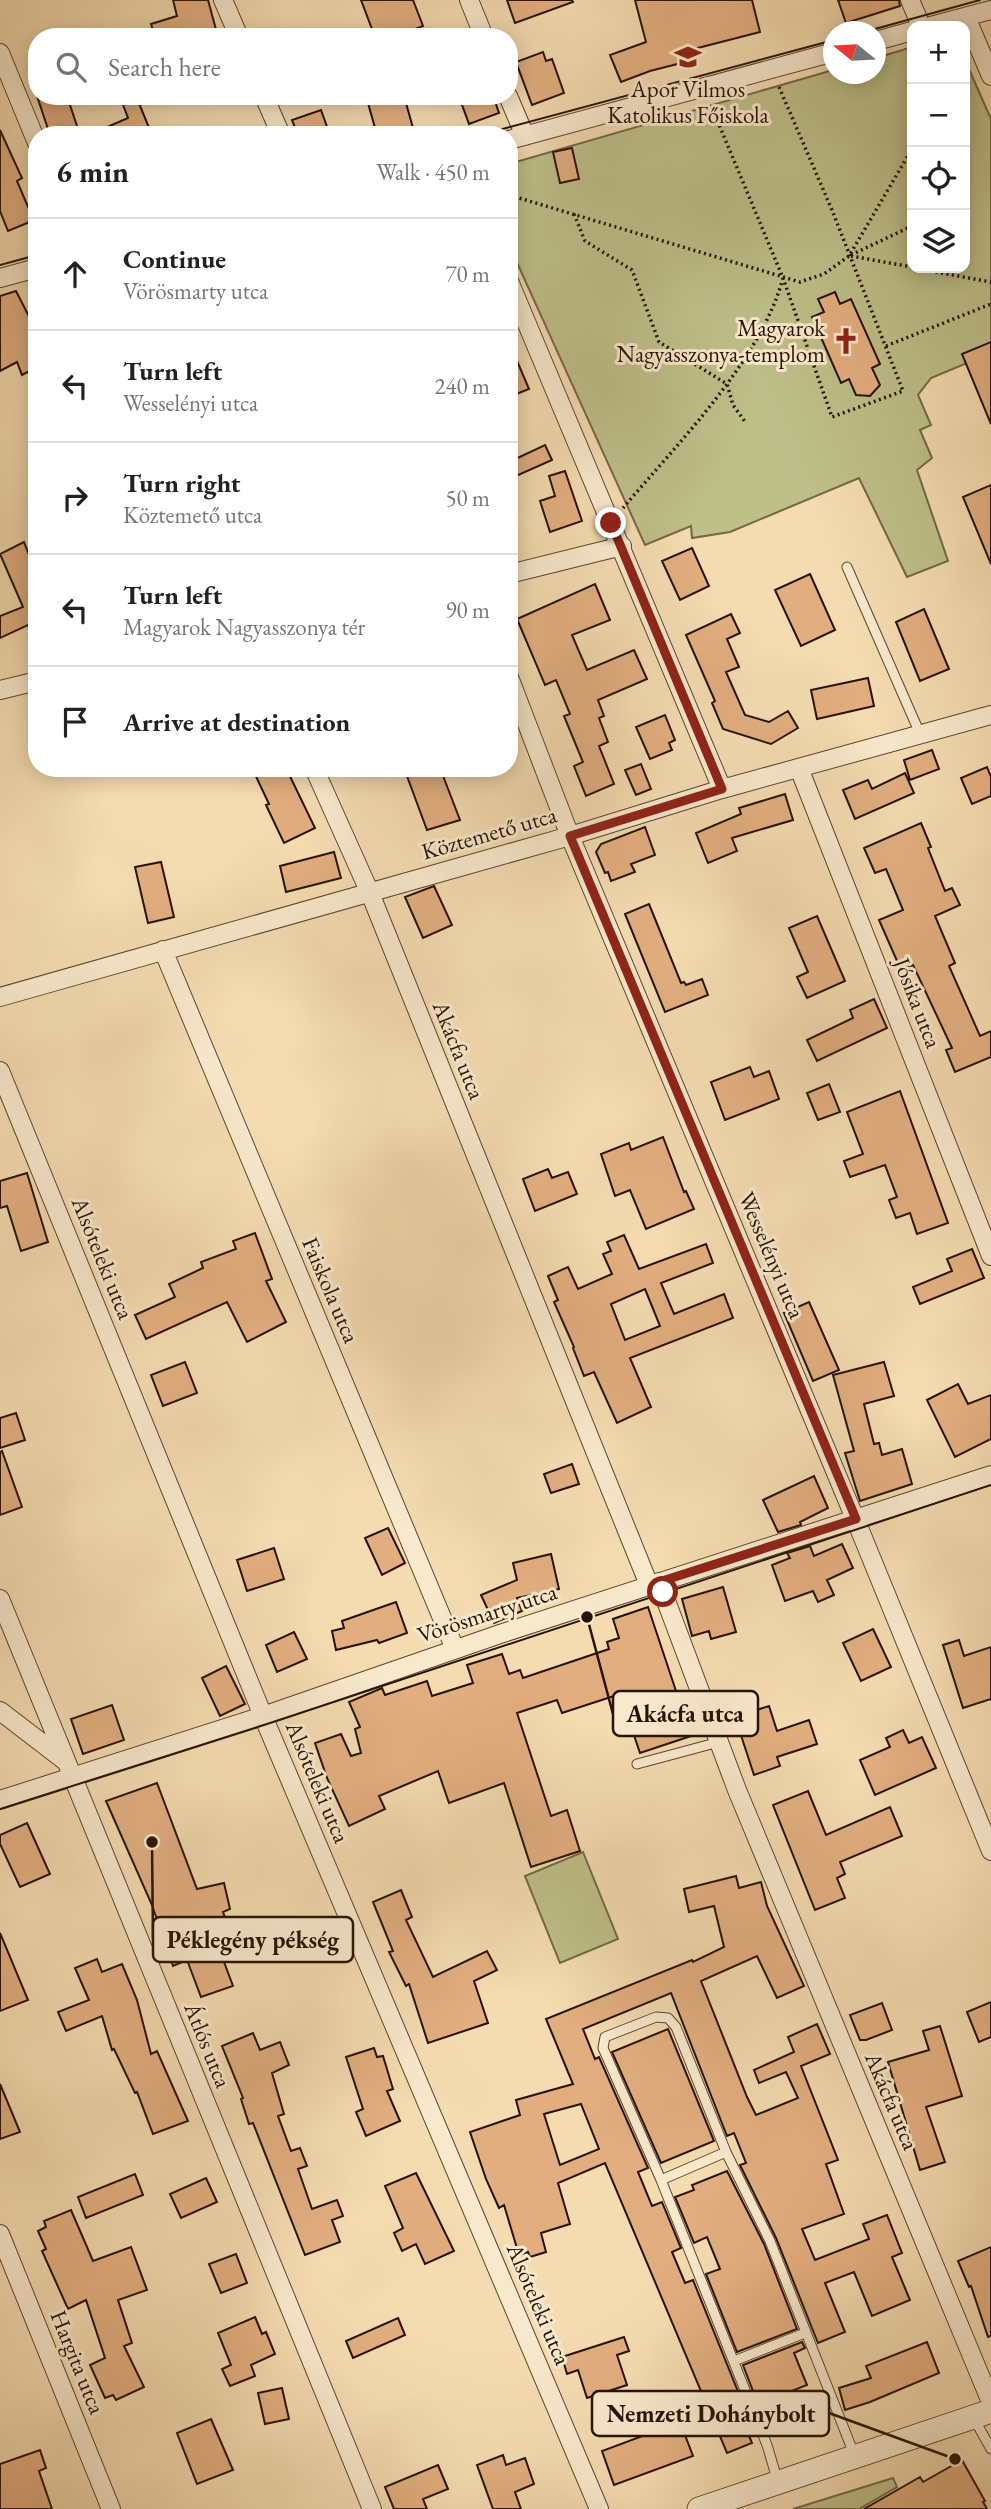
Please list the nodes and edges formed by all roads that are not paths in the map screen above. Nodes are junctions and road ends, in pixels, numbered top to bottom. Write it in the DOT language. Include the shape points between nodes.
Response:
graph roads {
  1 [pos="223,0"];
  2 [pos="469,0"];
  3 [pos="910,0"];
  4 [pos="991,10"];
  5 [pos="966,17"];
  6 [pos="919,21"];
  7 [pos="950,21"];
  8 [pos="235,28"];
  9 [pos="480,28"];
  10 [pos="907,32"];
  11 [pos="886,38"];
  12 [pos="0,53"];
  13 [pos="823,55"];
  14 [pos="991,76"];
  15 [pos="268,105"];
  16 [pos="510,105"];
  17 [pos="30,126"];
  18 [pos="277,126"];
  19 [pos="514,126"];
  20 [pos="518,138"];
  21 [pos="28,270"];
  22 [pos="0,278"];
  23 [pos="518,302"];
  24 [pos="622,546"];
  25 [pos="847,568"];
  26 [pos="518,572"];
  27 [pos="28,683"];
  28 [pos="0,690"];
  29 [pos="518,700"];
  30 [pos="991,715"];
  31 [pos="921,736"];
  32 [pos="799,768"];
  33 [pos="318,777"];
  34 [pos="722,789"];
  35 [pos="570,836"];
  36 [pos="370,893"];
  37 [pos="163,950"];
  38 [pos="0,997"];
  39 [pos="0,1071"];
  40 [pos="991,1255"];
  41 [pos="991,1475"];
  42 [pos="856,1519"];
  43 [pos="654,1584"];
  44 [pos="0,1599"];
  45 [pos="455,1649"];
  46 [pos="0,1711"];
  47 [pos="263,1716"];
  48 [pos="719,1742"];
  49 [pos="64,1760"];
  50 [pos="637,1764"];
  51 [pos="72,1777"];
  52 [pos="0,1800"];
  53 [pos="991,1851"];
  54 [pos="726,2152"];
  55 [pos="662,2180"];
  56 [pos="0,2234"];
  57 [pos="805,2333"];
  58 [pos="734,2361"];
  59 [pos="991,2402"];
  60 [pos="982,2414"];
  61 [pos="991,2449"];
  62 [pos="854,2456"];
  63 [pos="778,2482"];
  64 [pos="111,2509"];
  65 [pos="372,2509"];
  66 [pos="599,2509"];
  67 [pos="699,2509"];
  1 -- 8 [label="street"];
  2 -- 9 [label="street"];
  3 -- 6 [label="street"];
  4 -- 5 [label="street"];
  5 -- 7 [label="street"];
  5 -- 14 [label="street"];
  10 -- 11 [label="street"];
  12 -- 17 [label="street"];
  13 -- 20 [label="street"];
  15 -- 18 [label="street"];
  16 -- 19 [label="street"];
  21 -- 22 [label="street"];
  23 -- 24 [label="street"];
  24 -- 26 [label="street"];
  24 -- 34 [label="street"];
  25 -- 31 [label="lane"];
  27 -- 28 [label="street"];
  29 -- 35 [label="street, Wesselényi utca"];
  30 -- 31 [label="street, Köztemető utca"];
  31 -- 32 [label="street, Köztemető utca"];
  32 -- 34 [label="street, Köztemető utca"];
  32 -- 40 [label="street, Jósika utca"];
  33 -- 36 [label="street, Akácfa utca"];
  34 -- 35 [label="street, Köztemető utca"];
  35 -- 36 [label="street, Köztemető utca"];
  35 -- 42 [label="street, Wesselényi utca"];
  36 -- 37 [label="street, Köztemető utca"];
  36 -- 43 [label="street, Akácfa utca"];
  37 -- 38 [label="street, Köztemető utca"];
  37 -- 45 [label="street, Faiskola utca"];
  39 -- 47 [label="street, Alsóteleki utca"];
  41 -- 42 [label="street, Vörösmarty utca"];
  42 -- 43 [label="street, Vörösmarty utca"];
  42 -- 53 [label="street, Wesselényi utca"];
  43 -- 45 [label="street, Vörösmarty utca"];
  43 -- 48 [label="street, Akácfa utca"];
  44 -- 49 [label="street, Átlós utca"];
  45 -- 47 [label="street, Vörösmarty utca"];
  46 -- 49 [label="street"];
  47 -- 51 [label="street, Vörösmarty utca"];
  47 -- 66 [label="street, Alsóteleki utca"];
  48 -- 50 [label="lane"];
  48 -- 59 [label="street, Akácfa utca"];
  49 -- 51 [label="street, Átlós utca"];
  51 -- 52 [label="street, Vörösmarty utca"];
  51 -- 65 [label="street, Átlós utca"];
  54 -- 55 [label="lane"];
  54 -- 55 [label="lane" via="676,2027 668,2018 656,2017 605,2037 603,2048"];
  54 -- 57 [label="lane" via="770,2241"];
  55 -- 58 [label="lane"];
  56 -- 64 [label="street, Hargita utca"];
  57 -- 58 [label="lane"];
  57 -- 62 [label="lane"];
  58 -- 63 [label="lane"];
  60 -- 61 [label="lane"];
  60 -- 62 [label="street"];
  62 -- 63 [label="street"];
  63 -- 67 [label="street"];
}
